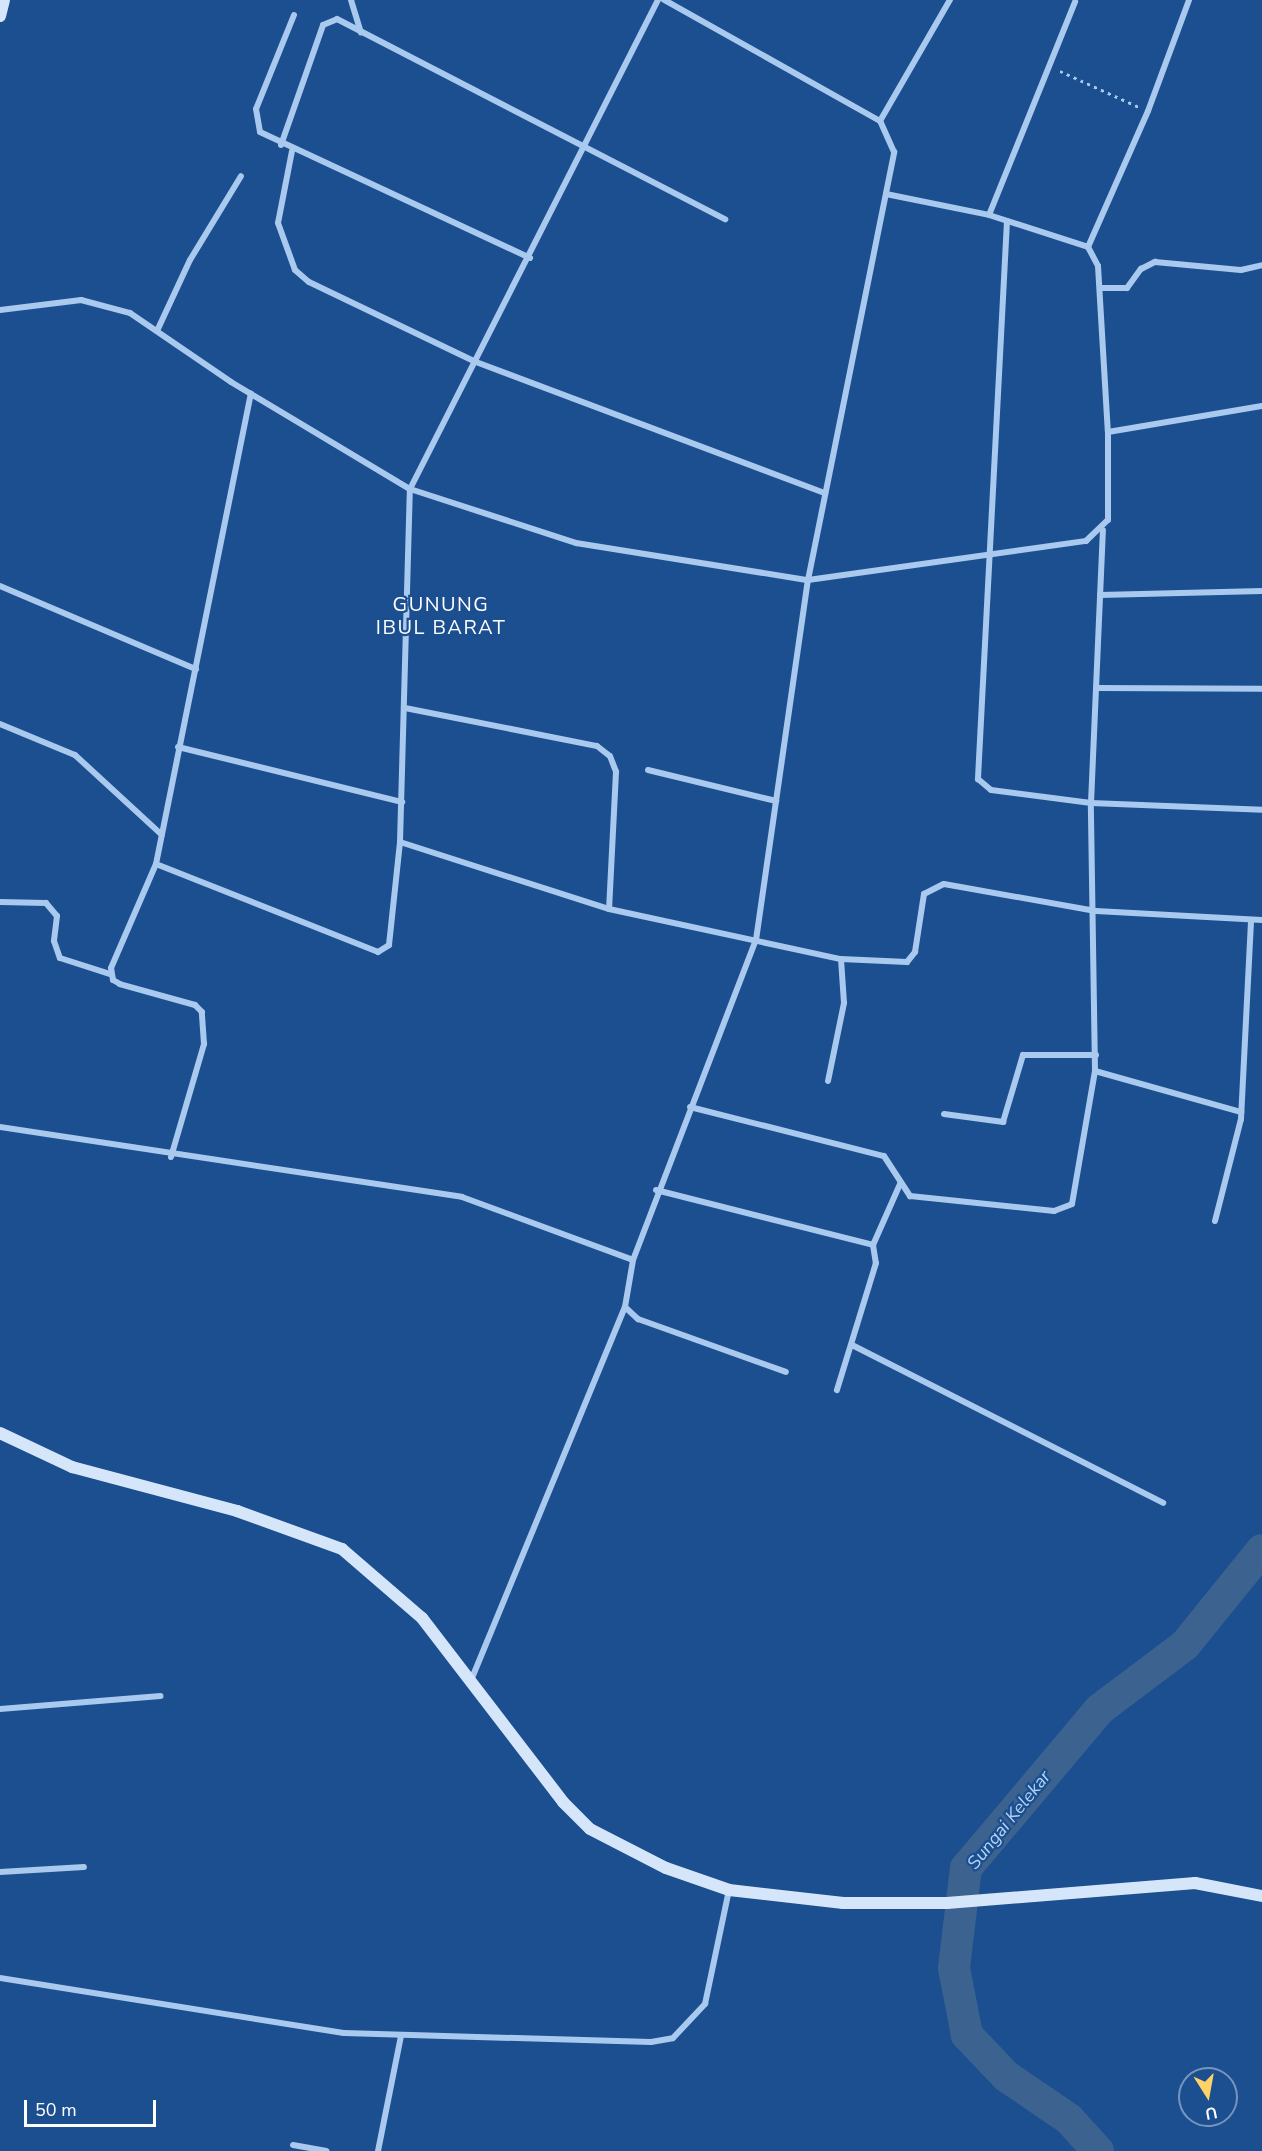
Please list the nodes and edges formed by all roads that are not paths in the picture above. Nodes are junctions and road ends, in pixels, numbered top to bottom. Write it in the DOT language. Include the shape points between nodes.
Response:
graph roads {
  1 [pos="4,0"];
  2 [pos="351,0"];
  3 [pos="658,0"];
  4 [pos="664,0"];
  5 [pos="950,0"];
  6 [pos="1189,0"];
  7 [pos="1075,2"];
  8 [pos="294,15"];
  9 [pos="0,16"];
  10 [pos="361,33"];
  11 [pos="880,121"];
  12 [pos="281,145"];
  13 [pos="586,148"];
  14 [pos="292,151"];
  15 [pos="241,176"];
  16 [pos="886,194"];
  17 [pos="989,215"];
  18 [pos="725,219"];
  19 [pos="1007,221"];
  20 [pos="1088,247"];
  21 [pos="530,258"];
  22 [pos="1262,265"];
  23 [pos="1100,288"];
  24 [pos="0,310"];
  25 [pos="157,331"];
  26 [pos="476,362"];
  27 [pos="251,393"];
  28 [pos="1262,406"];
  29 [pos="1108,432"];
  30 [pos="410,489"];
  31 [pos="825,493"];
  32 [pos="1102,530"];
  33 [pos="989,553"];
  34 [pos="808,580"];
  35 [pos="0,586"];
  36 [pos="1262,591"];
  37 [pos="1100,595"];
  38 [pos="196,669"];
  39 [pos="1096,688"];
  40 [pos="1262,689"];
  41 [pos="405,708"];
  42 [pos="0,724"];
  43 [pos="178,747"];
  44 [pos="648,770"];
  45 [pos="776,801"];
  46 [pos="402,802"];
  47 [pos="1091,803"];
  48 [pos="1262,810"];
  49 [pos="162,835"];
  50 [pos="400,842"];
  51 [pos="156,864"];
  52 [pos="0,902"];
  53 [pos="609,909"];
  54 [pos="1096,911"];
  55 [pos="1251,920"];
  56 [pos="1262,920"];
  57 [pos="756,940"];
  58 [pos="842,959"];
  59 [pos="110,974"];
  60 [pos="1096,1055"];
  61 [pos="1095,1071"];
  62 [pos="828,1080"];
  63 [pos="690,1107"];
  64 [pos="1241,1112"];
  65 [pos="944,1114"];
  66 [pos="0,1127"];
  67 [pos="171,1157"];
  68 [pos="900,1184"];
  69 [pos="657,1190"];
  70 [pos="1215,1221"];
  71 [pos="873,1245"];
  72 [pos="633,1260"];
  73 [pos="625,1307"];
  74 [pos="852,1345"];
  75 [pos="786,1372"];
  76 [pos="837,1390"];
  77 [pos="0,1433"];
  78 [pos="1163,1503"];
  79 [pos="472,1678"];
  80 [pos="160,1696"];
  81 [pos="0,1709"];
  82 [pos="84,1867"];
  83 [pos="0,1872"];
  84 [pos="729,1890"];
  85 [pos="1261,1893"];
  86 [pos="0,1978"];
  87 [pos="400,2037"];
  88 [pos="293,2145"];
  89 [pos="326,2151"];
  90 [pos="378,2151"];
  1 -- 9 [label="street"];
  2 -- 10 [label="street"];
  3 -- 13 [label="street"];
  4 -- 11 [label="street"];
  5 -- 11 [label="street"];
  6 -- 20 [label="street" via="1148,111"];
  7 -- 17 [label="street"];
  8 -- 12 [label="street" via="254,117 260,132"];
  10 -- 12 [label="street" via="337,19 322,26"];
  10 -- 13 [label="street"];
  11 -- 16 [label="street" via="894,152"];
  12 -- 14 [label="street"];
  13 -- 18 [label="street"];
  13 -- 21 [label="street"];
  14 -- 21 [label="street"];
  14 -- 26 [label="street" via="278,223 295,270 319,288"];
  15 -- 25 [label="street" via="190,260"];
  16 -- 17 [label="street"];
  16 -- 31 [label="street"];
  17 -- 19 [label="street"];
  19 -- 20 [label="street"];
  19 -- 33 [label="street"];
  20 -- 23 [label="street" via="1098,266"];
  21 -- 26 [label="street"];
  22 -- 23 [label="street" via="1241,270 1155,262 1141,269 1127,288"];
  23 -- 29 [label="street"];
  24 -- 25 [label="street" via="104,303"];
  25 -- 27 [label="street"];
  26 -- 30 [label="street"];
  26 -- 31 [label="street"];
  27 -- 30 [label="street"];
  27 -- 38 [label="street"];
  28 -- 29 [label="street"];
  29 -- 32 [label="street" via="1107,520"];
  30 -- 34 [label="street" via="576,543"];
  30 -- 41 [label="street"];
  31 -- 34 [label="street"];
  32 -- 33 [label="street" via="1086,541"];
  32 -- 37 [label="street"];
  33 -- 34 [label="street"];
  33 -- 47 [label="street" via="978,779 991,790"];
  34 -- 45 [label="street"];
  35 -- 38 [label="street"];
  36 -- 37 [label="street"];
  37 -- 39 [label="street"];
  38 -- 43 [label="street"];
  39 -- 40 [label="street"];
  39 -- 47 [label="street"];
  41 -- 46 [label="street"];
  41 -- 53 [label="street" via="597,746 610,756 616,772"];
  42 -- 49 [label="street" via="75,754"];
  43 -- 46 [label="street"];
  43 -- 49 [label="street"];
  44 -- 45 [label="street"];
  45 -- 57 [label="street"];
  46 -- 50 [label="street"];
  47 -- 48 [label="street"];
  47 -- 54 [label="street"];
  49 -- 51 [label="street"];
  50 -- 51 [label="street" via="391,939 378,952"];
  50 -- 53 [label="street"];
  51 -- 59 [label="street"];
  52 -- 59 [label="street" via="46,903 57,916 54,941 60,958"];
  53 -- 57 [label="street"];
  54 -- 55 [label="street"];
  54 -- 58 [label="street" via="936,885 924,894 913,958 900,964"];
  54 -- 60 [label="street"];
  55 -- 56 [label="street"];
  55 -- 64 [label="street"];
  57 -- 58 [label="street"];
  57 -- 63 [label="street"];
  58 -- 62 [label="street" via="844,1003"];
  59 -- 67 [label="street" via="120,984 202,1012 204,1044"];
  60 -- 61 [label="street"];
  60 -- 65 [label="street" via="1023,1055 1003,1122"];
  61 -- 64 [label="street"];
  61 -- 68 [label="street" via="1077,1196 1065,1209 910,1196"];
  63 -- 68 [label="street" via="884,1156 894,1166"];
  63 -- 69 [label="street"];
  64 -- 70 [label="street"];
  66 -- 67 [label="street"];
  67 -- 72 [label="street" via="462,1197"];
  68 -- 71 [label="street"];
  69 -- 71 [label="street"];
  69 -- 72 [label="street"];
  71 -- 74 [label="street" via="876,1263"];
  72 -- 73 [label="street"];
  73 -- 75 [label="street" via="638,1318"];
  73 -- 79 [label="street"];
  74 -- 76 [label="street"];
  74 -- 78 [label="street"];
  77 -- 79 [label="street" via="72,1467 237,1511 342,1549 422,1618"];
  79 -- 84 [label="street" via="563,1802 590,1829 666,1868"];
  80 -- 81 [label="street"];
  82 -- 83 [label="street"];
  84 -- 85 [label="street" via="843,1903 947,1903 1195,1883"];
  84 -- 87 [label="street" via="705,2004 673,2038 628,2042"];
  86 -- 87 [label="street" via="297,2028"];
  87 -- 90 [label="street"];
  88 -- 89 [label="street"];
}
